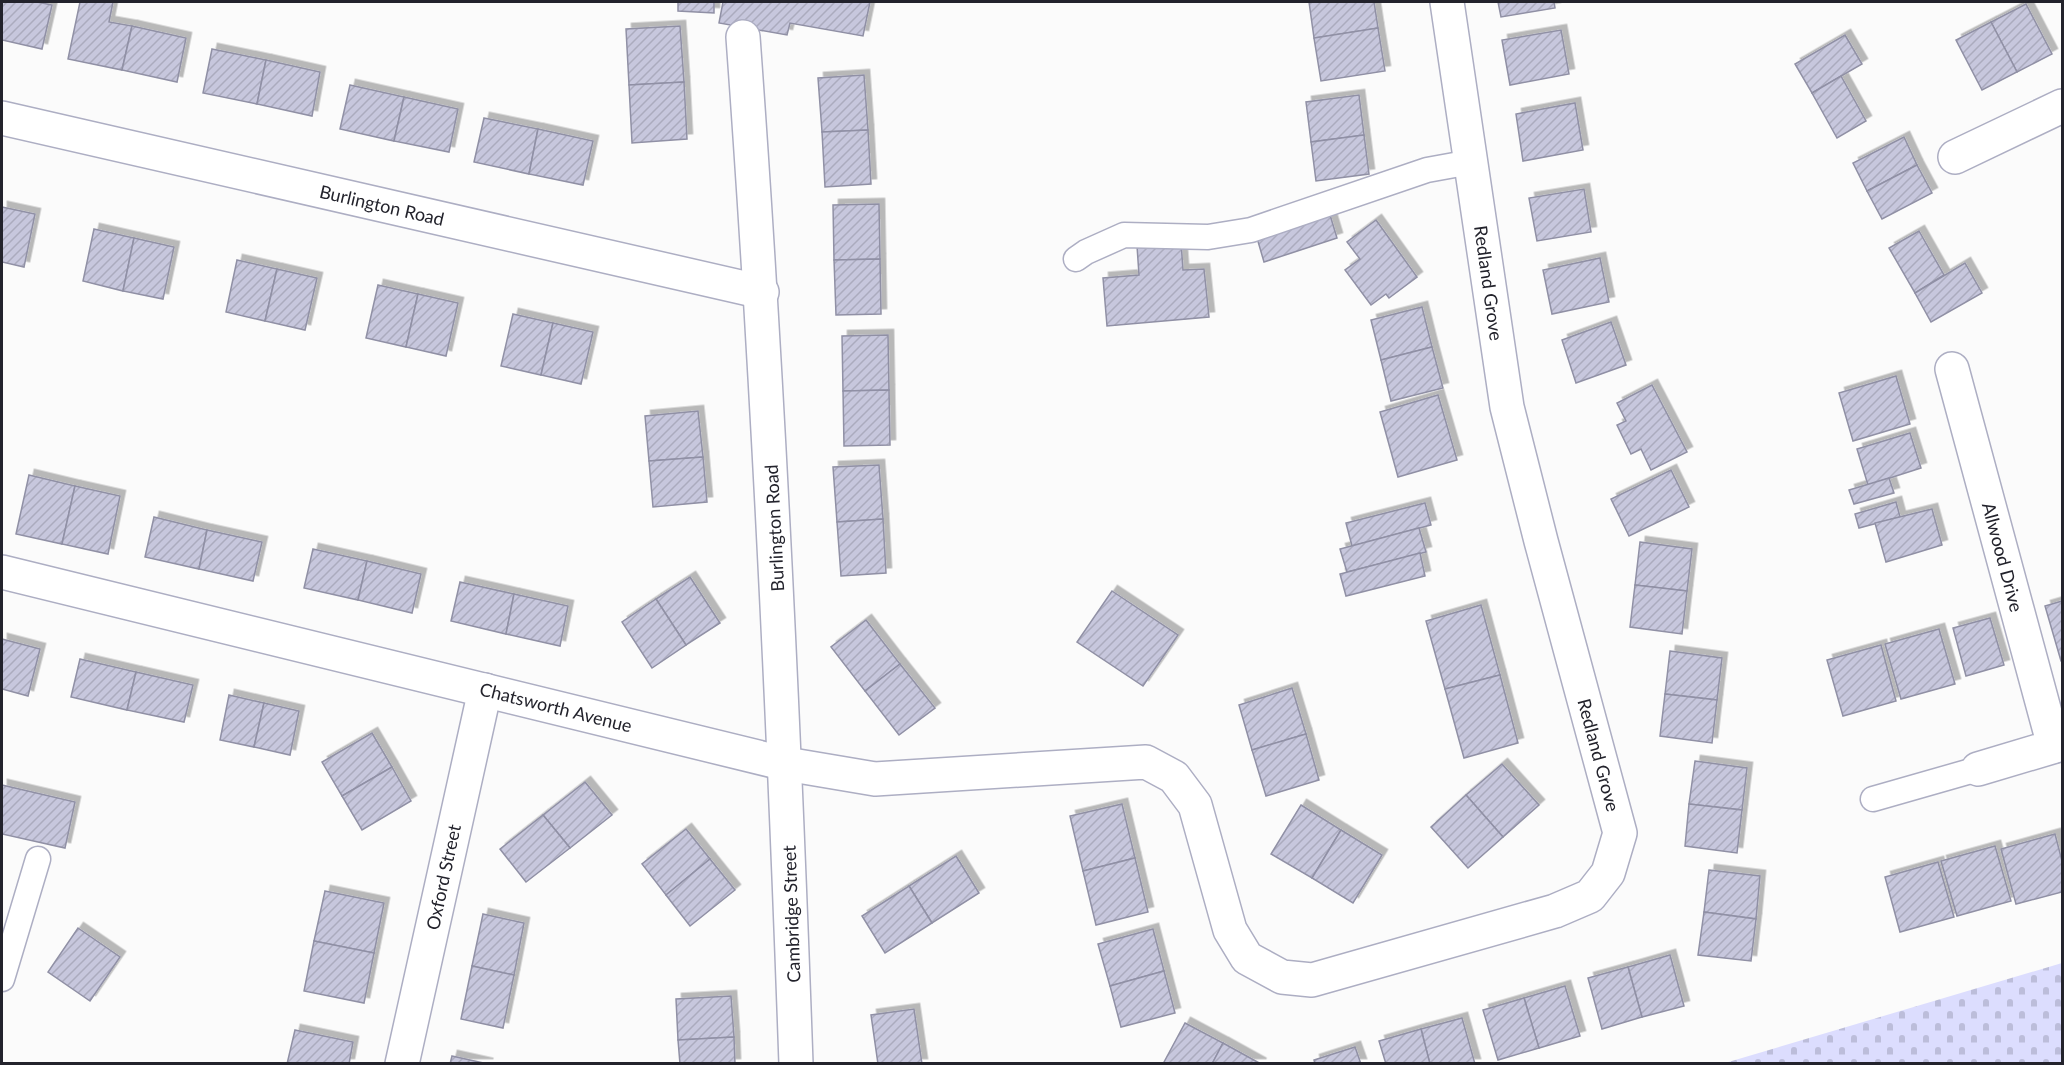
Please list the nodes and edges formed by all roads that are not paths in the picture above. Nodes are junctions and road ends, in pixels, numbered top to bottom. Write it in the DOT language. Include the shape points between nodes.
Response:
graph roads {
  1 [pos="1447,2"];
  2 [pos="743,36"];
  3 [pos="2062,106"];
  4 [pos="2,118"];
  5 [pos="1955,157"];
  6 [pos="1471,162"];
  7 [pos="1076,259"];
  8 [pos="762,292"];
  9 [pos="1952,369"];
  10 [pos="2,572"];
  11 [pos="485,690"];
  12 [pos="2058,745"];
  13 [pos="1117,763"];
  14 [pos="786,764"];
  15 [pos="1978,769"];
  16 [pos="1873,799"];
  17 [pos="38,859"];
  18 [pos="2,979"];
  19 [pos="402,1064"];
  20 [pos="796,1064"];
  1 -- 6 [label="street, Redland Grove"];
  2 -- 8 [label="street, Burlington Road"];
  3 -- 5 [label="street"];
  4 -- 8 [label="street, Burlington Road"];
  6 -- 7 [label="lane" via="1427,170 1251,230 1208,237 1124,236"];
  6 -- 13 [label="street, Redland Grove" via="1507,407 1620,833 1608,873 1590,896 1555,911 1312,980 1282,977 1247,958 1230,930 1195,805 1174,777 1146,762"];
  8 -- 14 [label="street, Burlington Road"];
  9 -- 12 [label="street, Allwood Drive"];
  10 -- 11 [label="street, Chatsworth Avenue"];
  11 -- 14 [label="street, Chatsworth Avenue"];
  11 -- 19 [label="street, Oxford Street"];
  12 -- 15 [label="street, Allwood Drive"];
  13 -- 14 [label="street, Chatsworth Avenue" via="875,779"];
  14 -- 20 [label="street, Cambridge Street"];
  15 -- 16 [label="lane, Allwood Drive"];
  17 -- 18 [label="lane"];
}
